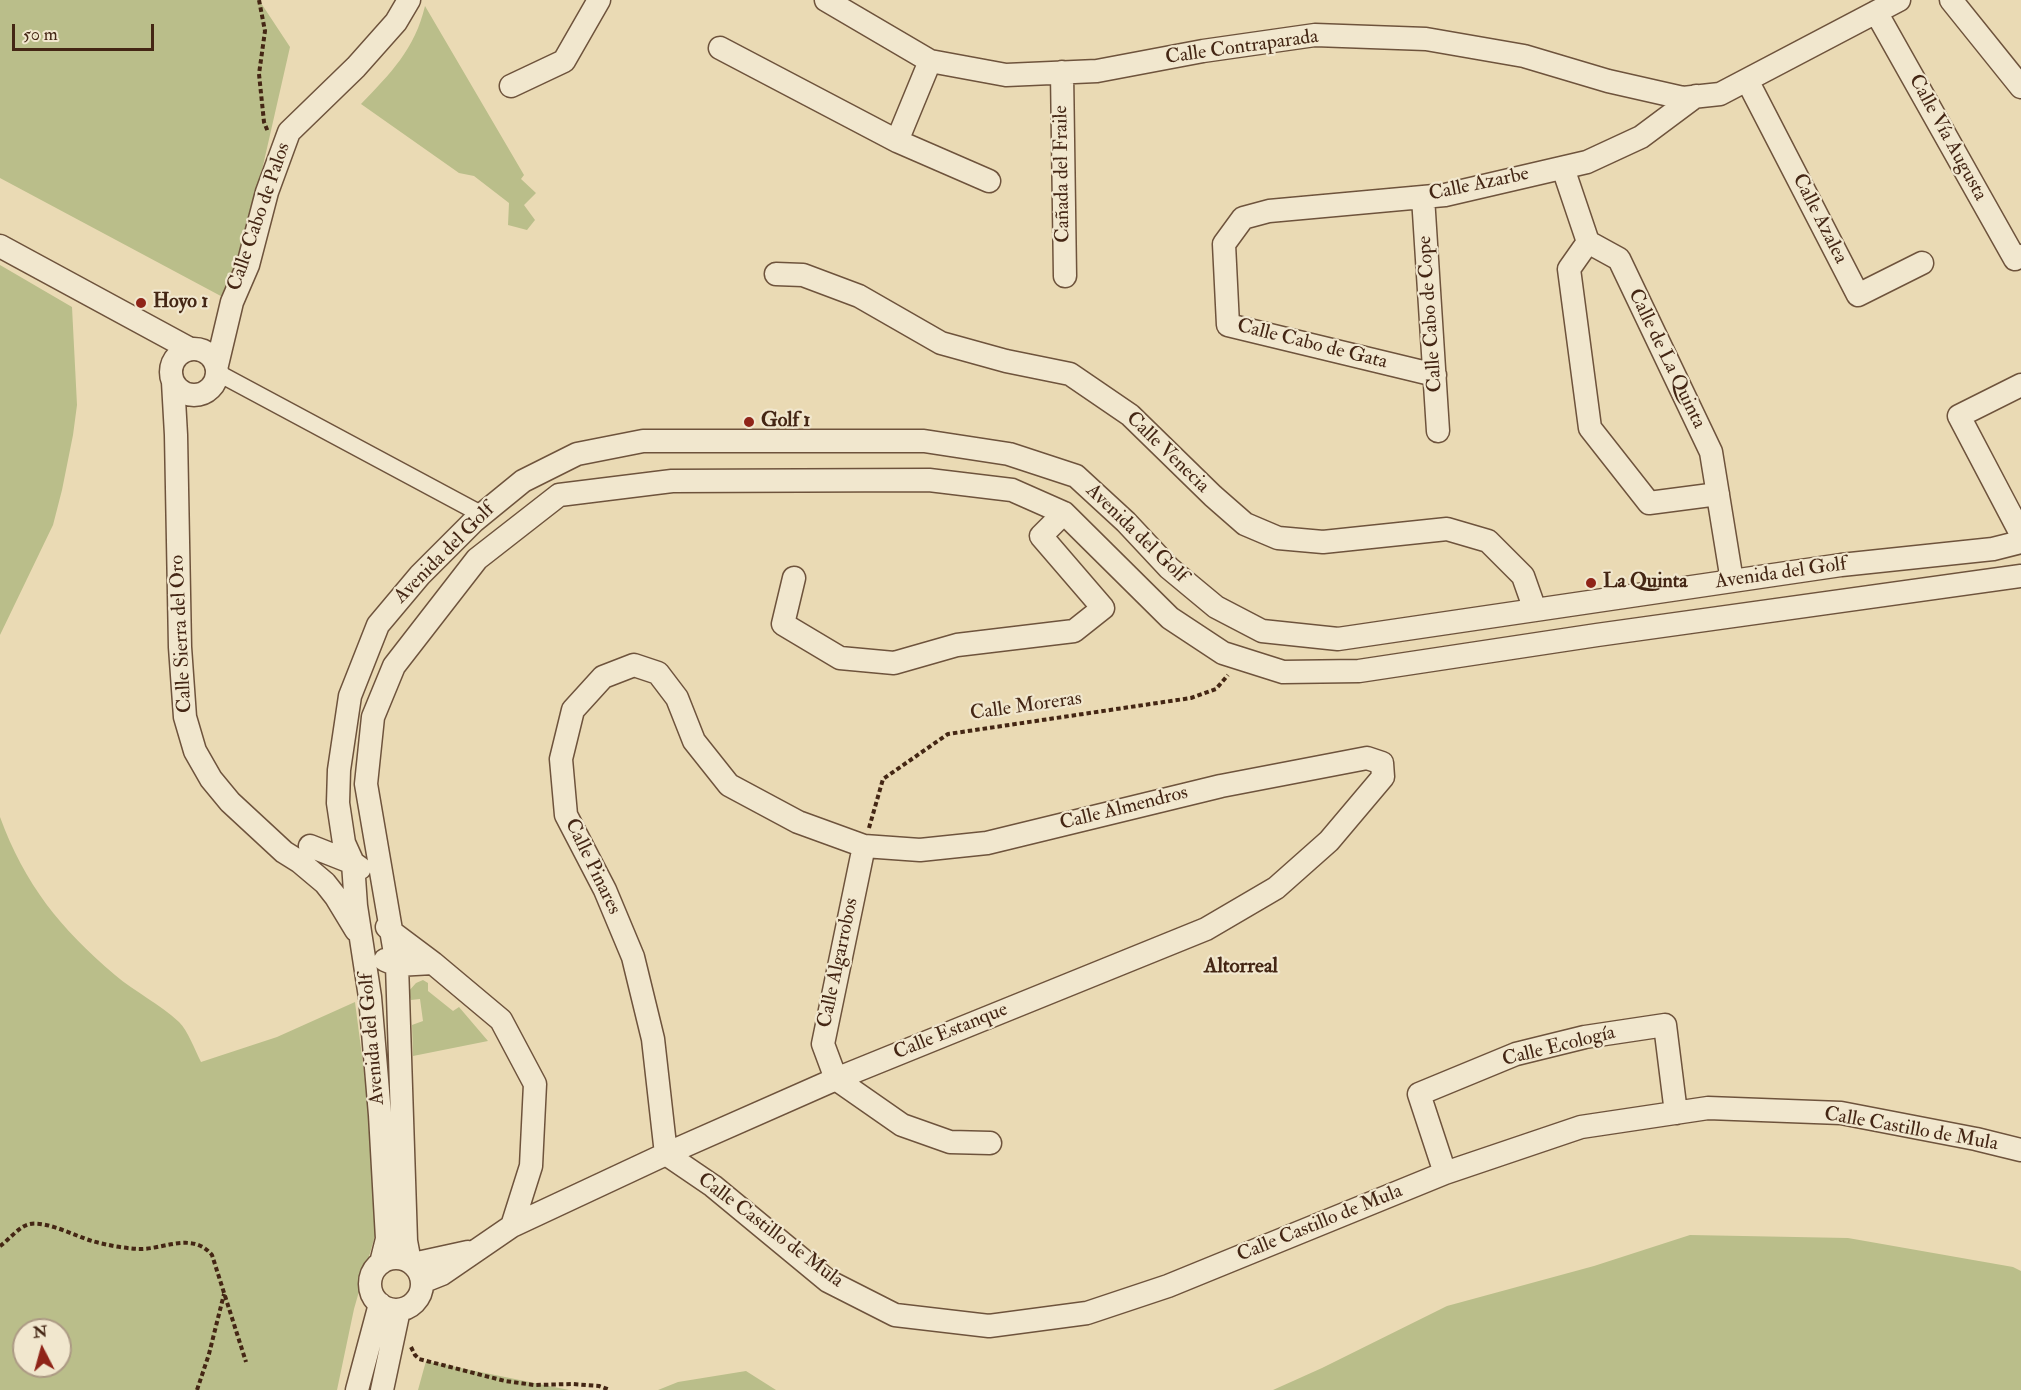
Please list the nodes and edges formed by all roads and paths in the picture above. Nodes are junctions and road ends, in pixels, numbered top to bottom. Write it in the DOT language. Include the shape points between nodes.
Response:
graph roads {
  1 [pos="259,0"];
  2 [pos="409,0"];
  3 [pos="599,0"];
  4 [pos="826,0"];
  5 [pos="1899,0"];
  6 [pos="1951,0"];
  7 [pos="1876,12"];
  8 [pos="720,48"];
  9 [pos="930,61"];
  10 [pos="1062,72"];
  11 [pos="1747,80"];
  12 [pos="511,86"];
  13 [pos="2021,87"];
  14 [pos="1696,96"];
  15 [pos="897,141"];
  16 [pos="280,157"];
  17 [pos="1563,168"];
  18 [pos="989,181"];
  19 [pos="1423,197"];
  20 [pos="1243,218"];
  21 [pos="1588,242"];
  22 [pos="0,246"];
  23 [pos="2021,256"];
  24 [pos="1922,263"];
  25 [pos="776,274"];
  26 [pos="1065,276"];
  27 [pos="231,302"];
  28 [pos="144,326"];
  29 [pos="194,349"];
  30 [pos="217,369"];
  31 [pos="172,374"];
  32 [pos="1435,375"];
  33 [pos="2021,385"];
  34 [pos="199,395"];
  35 [pos="1438,431"];
  36 [pos="176,435"];
  37 [pos="1718,494"];
  38 [pos="1064,513"];
  39 [pos="481,514"];
  40 [pos="2021,534"];
  41 [pos="2021,542"];
  42 [pos="2021,576"];
  43 [pos="794,578"];
  44 [pos="1732,581"];
  45 [pos="1536,610"];
  46 [pos="1240,659"];
  47 [pos="1382,763"];
  48 [pos="366,784"];
  49 [pos="338,803"];
  50 [pos="864,846"];
  51 [pos="305,854"];
  52 [pos="353,863"];
  53 [pos="393,933"];
  54 [pos="363,940"];
  55 [pos="433,963"];
  56 [pos="397,965"];
  57 [pos="836,1079"];
  58 [pos="1676,1113"];
  59 [pos="990,1143"];
  60 [pos="2021,1150"];
  61 [pos="666,1154"];
  62 [pos="1445,1173"];
  63 [pos="512,1226"];
  64 [pos="0,1246"];
  65 [pos="381,1263"];
  66 [pos="415,1269"];
  67 [pos="224,1293"];
  68 [pos="389,1307"];
  69 [pos="393,1339"];
  70 [pos="246,1362"];
  71 [pos="196,1390"];
  72 [pos="357,1390"];
  73 [pos="382,1390"];
  74 [pos="610,1390"];
  1 -- 16 [label="path" via="265,31 259,74 264,122"];
  2 -- 16 [label="street, Calle Cabo de Palos" via="396,22 356,67 289,132"];
  3 -- 12 [label="street" via="564,61"];
  4 -- 9 [label="street, Calle Contraparada"];
  5 -- 7 [label="street, Calle Contraparada"];
  6 -- 13 [label="street"];
  7 -- 11 [label="street, Calle Contraparada"];
  7 -- 23 [label="street, Calle Vía Augusta" via="2015,259"];
  8 -- 15 [label="street"];
  9 -- 10 [label="street, Calle Contraparada" via="1006,75"];
  9 -- 15 [label="street"];
  10 -- 14 [label="street, Calle Contraparada" via="1097,71 1315,35 1359,36 1426,39 1524,56 1608,81 1683,98"];
  10 -- 26 [label="street, Cañada del Fraile"];
  11 -- 14 [label="street, Calle Contraparada" via="1720,94"];
  11 -- 24 [label="street, Calle Azalea" via="1858,295"];
  14 -- 17 [label="street, Calle Azarbe" via="1641,137 1587,162"];
  15 -- 18 [label="street"];
  16 -- 27 [label="street, Calle Cabo de Palos" via="248,265"];
  17 -- 19 [label="street, Calle Azarbe"];
  17 -- 21 [label="street"];
  19 -- 20 [label="street, Calle Azarbe" via="1269,211"];
  19 -- 32 [label="street, Calle Cabo de Cope"];
  20 -- 32 [label="street, Calle Cabo de Gata" via="1224,244 1228,325"];
  21 -- 37 [label="street, Calle de La Quinta" via="1619,259 1711,452"];
  21 -- 37 [label="street" via="1569,269 1590,428 1649,503"];
  22 -- 28 [label="street"];
  25 -- 45 [label="street, Calle Venecia" via="803,275 859,296 941,343 1070,374 1130,415 1245,524 1278,538 1323,542 1447,529 1488,541 1522,576"];
  27 -- 29 [label="street, Calle Cabo de Palos"];
  27 -- 30 [label="street, Calle Cabo de Palos"];
  28 -- 29 [label="street"];
  28 -- 31 [label="street"];
  29 -- 30 [label="street" via="209,355"];
  29 -- 31 [label="street" via="178,356"];
  30 -- 34 [label="street" via="212,387"];
  30 -- 39 [label="street"];
  31 -- 34 [label="street" via="184,393"];
  31 -- 36 [label="street, Calle Sierra del Oro"];
  32 -- 35 [label="street, Calle Cabo de Cope"];
  33 -- 40 [label="street" via="1959,416"];
  34 -- 36 [label="street"];
  36 -- 51 [label="street, Calle Sierra del Oro" via="180,647 185,717 195,751 230,802 284,852"];
  37 -- 44 [label="street, Calle de La Quinta"];
  38 -- 43 [label="street" via="1041,536 1103,608 1074,631 957,645 894,663 840,658 783,624"];
  38 -- 46 [label="street, Avenida del Golf" via="1170,618 1223,653"];
  38 -- 48 [label="street, Avenida del Golf" via="1012,490 929,480 672,481 559,495 477,559 394,666 373,717"];
  39 -- 45 [label="street, Avenida del Golf" via="523,481 577,453 643,441 924,441 1009,454 1076,476 1169,568 1216,607 1262,631 1338,639"];
  39 -- 49 [label="street, Avenida del Golf" via="420,575 378,625 350,696"];
  41 -- 44 [label="street, Avenida del Golf" via="1993,549"];
  42 -- 46 [label="street, Avenida del Golf" via="1359,671 1283,672"];
  44 -- 45 [label="street, Avenida del Golf"];
  46 -- 50 [label="path, Calle Moreras" via="1216,689 1191,698 948,734 883,779"];
  47 -- 50 [label="street, Calle Almendros" via="1367,758 1221,786 987,843 920,850"];
  47 -- 57 [label="street, Calle Estanque" via="1383,777 1329,842 1276,888 1206,929"];
  48 -- 52 [label="street" via="361,851"];
  48 -- 53 [label="street, Avenida del Golf"];
  49 -- 51 [label="street" via="337,822 330,836"];
  49 -- 52 [label="street, Avenida del Golf" via="344,843"];
  50 -- 57 [label="street, Calle Algarrobos" via="823,1044"];
  50 -- 61 [label="street, Calle Pinares" via="798,822 729,785 694,741 677,698 658,673 634,665 603,677 573,710 561,759 566,815 605,890 633,957 653,1039"];
  51 -- 52 [label="street" via="324,869"];
  51 -- 54 [label="street, Calle Sierra del Oro"];
  52 -- 53 [label="street" via="371,883 378,915"];
  52 -- 54 [label="street, Avenida del Golf"];
  53 -- 55 [label="street"];
  53 -- 56 [label="street, Avenida del Golf"];
  54 -- 56 [label="street" via="382,958"];
  54 -- 65 [label="street, Avenida del Golf" via="387,1239"];
  55 -- 56 [label="street"];
  55 -- 63 [label="street" via="501,1020 535,1084 531,1166"];
  56 -- 66 [label="street, Avenida del Golf" via="406,1241"];
  57 -- 59 [label="street" via="902,1125 950,1142"];
  57 -- 61 [label="street, Calle Estanque"];
  58 -- 60 [label="street, Calle Castillo de Mula" via="1708,1108 1841,1113"];
  58 -- 62 [label="street, Calle Castillo de Mula" via="1581,1127"];
  58 -- 62 [label="street, Calle Ecología" via="1665,1025 1585,1036 1516,1054 1419,1094"];
  61 -- 62 [label="street, Calle Castillo de Mula" via="713,1186 828,1281 895,1315 989,1326 1087,1313 1168,1286"];
  61 -- 63 [label="street, Calle Estanque"];
  63 -- 66 [label="street, Calle Estanque" via="442,1274"];
  64 -- 67 [label="path" via="25,1226 34,1224 96,1242 138,1249 182,1242 196,1244 212,1255"];
  65 -- 66 [label="street" via="397,1258"];
  65 -- 68 [label="street" via="370,1283 374,1299"];
  66 -- 68 [label="street" via="419,1297 407,1308"];
  67 -- 70 [label="path"];
  67 -- 71 [label="path"];
  68 -- 69 [label="street"];
  68 -- 72 [label="street"];
  69 -- 73 [label="street"];
  69 -- 74 [label="path" via="410,1345 419,1359 486,1376 534,1385 573,1384"];
}
